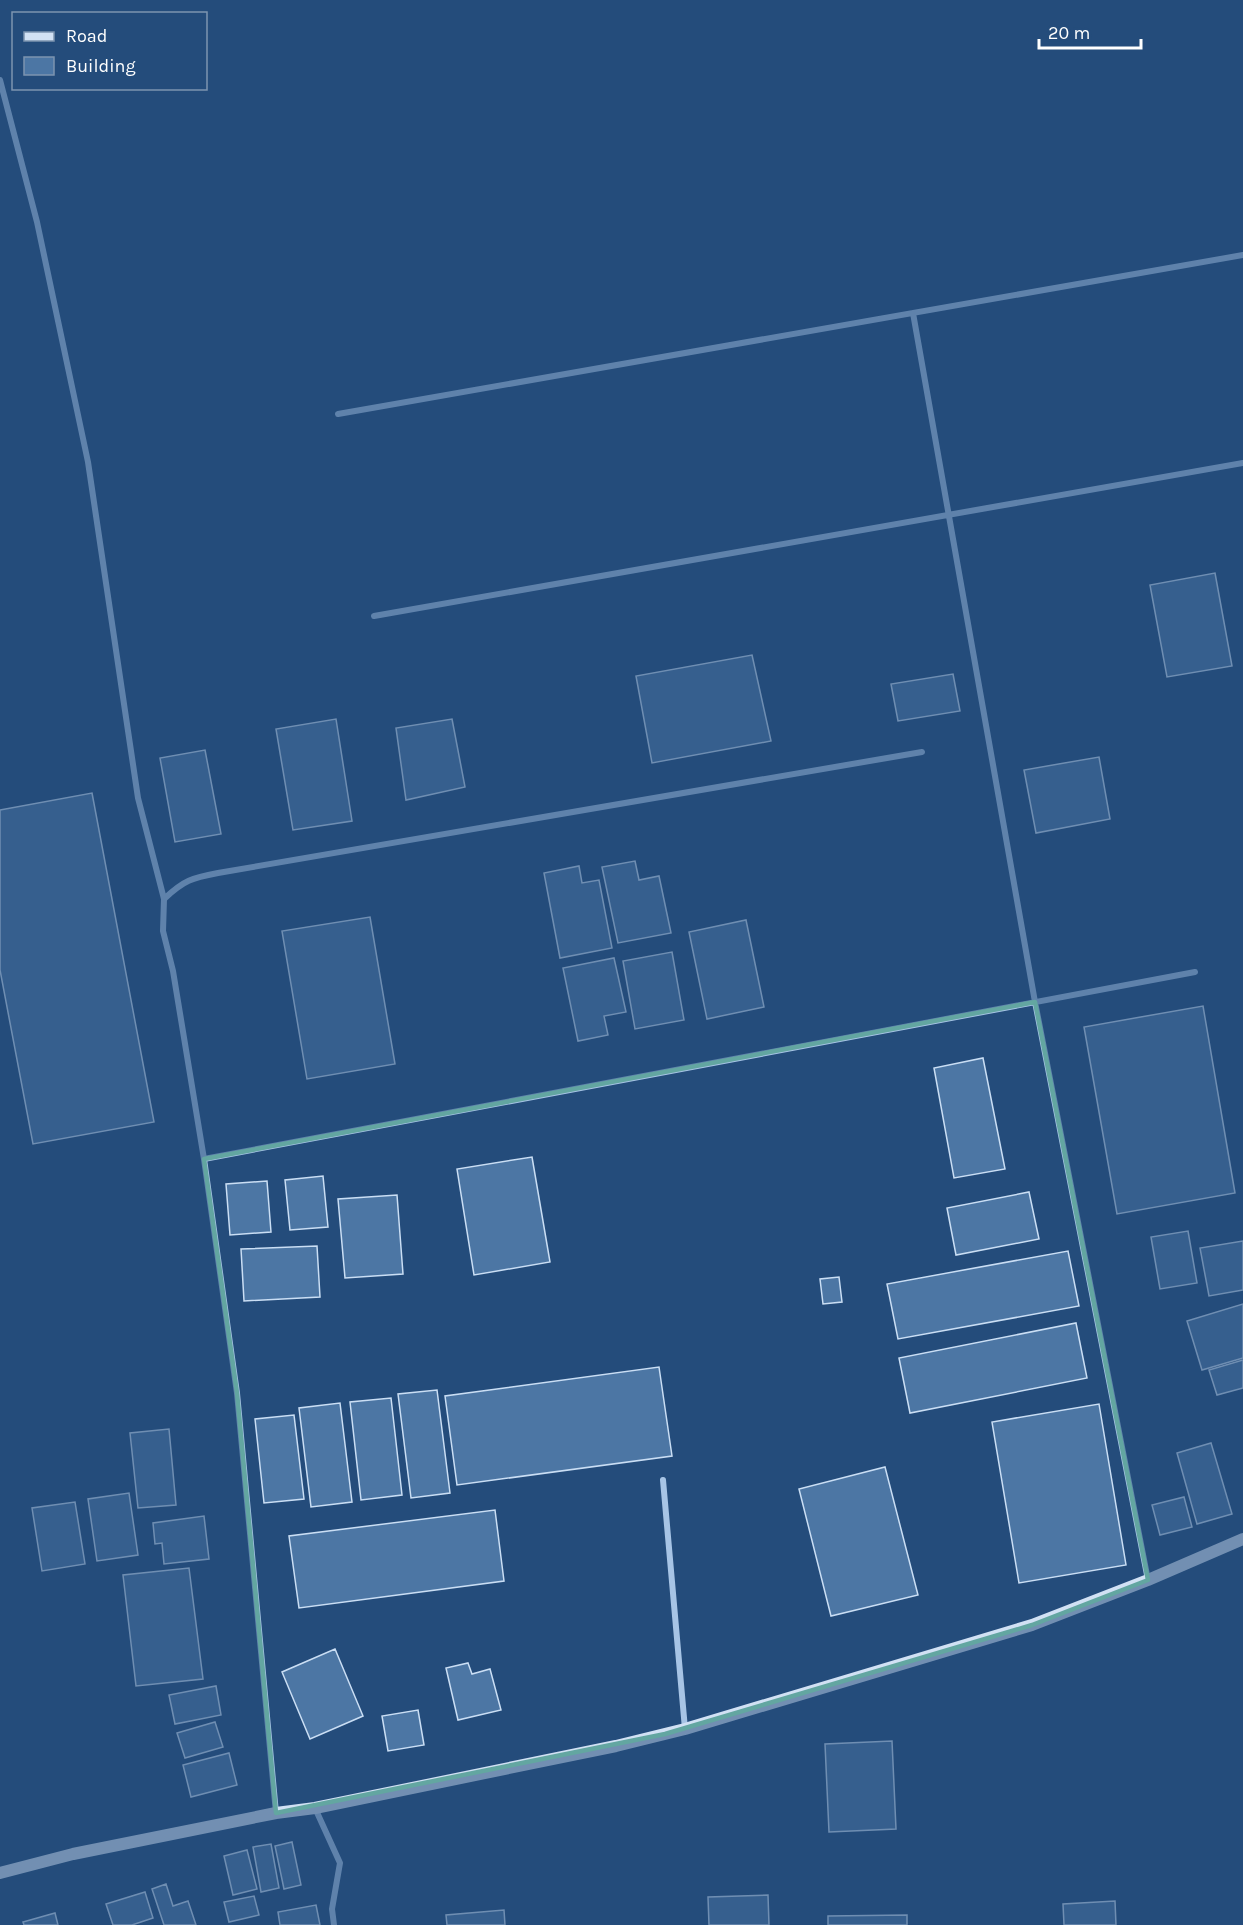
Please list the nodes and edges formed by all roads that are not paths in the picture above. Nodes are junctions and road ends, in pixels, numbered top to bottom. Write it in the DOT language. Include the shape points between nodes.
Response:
graph roads {
  1 [pos="0,80"];
  2 [pos="1243,255"];
  3 [pos="913,313"];
  4 [pos="338,414"];
  5 [pos="1243,463"];
  6 [pos="948,515"];
  7 [pos="374,616"];
  8 [pos="922,752"];
  9 [pos="164,899"];
  10 [pos="1195,972"];
  11 [pos="1035,1002"];
  12 [pos="204,1159"];
  13 [pos="663,1480"];
  14 [pos="1243,1539"];
  15 [pos="1148,1580"];
  16 [pos="686,1729"];
  17 [pos="315,1808"];
  18 [pos="276,1813"];
  19 [pos="0,1873"];
  20 [pos="334,1925"];
  1 -- 9 [label="street" via="37,222 88,462 138,798"];
  2 -- 3 [label="street"];
  3 -- 4 [label="street"];
  3 -- 6 [label="street"];
  5 -- 6 [label="street"];
  6 -- 7 [label="street"];
  6 -- 11 [label="street"];
  8 -- 9 [label="street" via="218,873 178,885"];
  9 -- 12 [label="street" via="163,931"];
  10 -- 11 [label="street"];
  11 -- 12 [label="street"];
  11 -- 15 [label="street"];
  12 -- 18 [label="street" via="237,1393"];
  13 -- 16 [label="street"];
  14 -- 15 [label="main road"];
  15 -- 16 [label="main road" via="1032,1625"];
  16 -- 17 [label="main road"];
  17 -- 18 [label="main road"];
  17 -- 20 [label="street" via="340,1863 332,1909"];
  18 -- 19 [label="main road" via="73,1854"];
}
